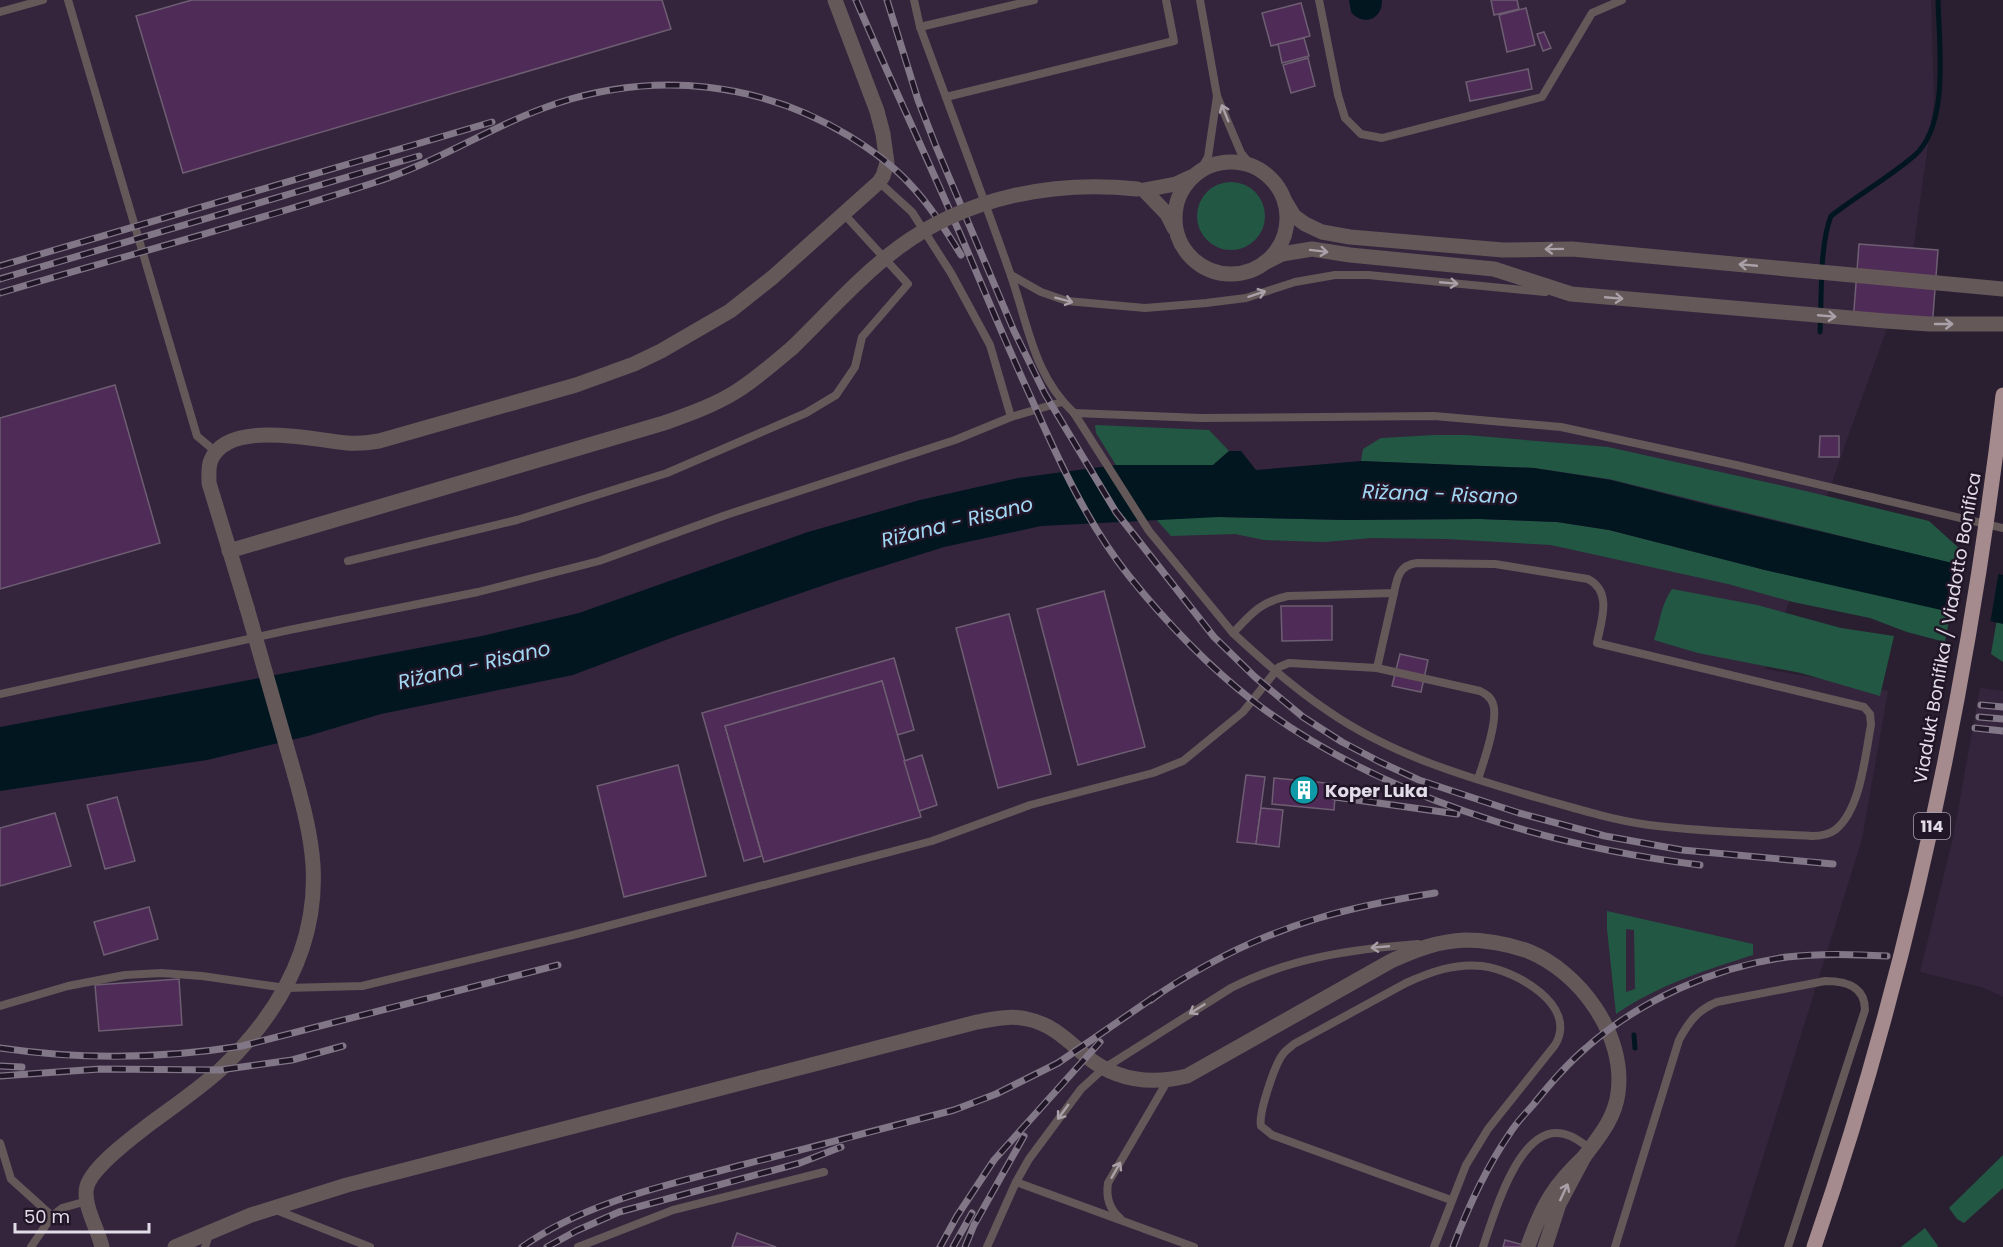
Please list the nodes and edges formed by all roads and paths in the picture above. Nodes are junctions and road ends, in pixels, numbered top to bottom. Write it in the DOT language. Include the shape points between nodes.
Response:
graph roads {
  1 [pos="42,0"];
  2 [pos="68,0"];
  3 [pos="835,0"];
  4 [pos="914,0"];
  5 [pos="1034,0"];
  6 [pos="1166,0"];
  7 [pos="1200,0"];
  8 [pos="1319,0"];
  9 [pos="1622,0"];
  10 [pos="0,12"];
  11 [pos="920,27"];
  12 [pos="1218,96"];
  13 [pos="945,97"];
  14 [pos="1251,165"];
  15 [pos="1196,173"];
  16 [pos="879,182"];
  17 [pos="1140,189"];
  18 [pos="1285,201"];
  19 [pos="844,214"];
  20 [pos="1175,230"];
  21 [pos="1264,263"];
  22 [pos="1011,275"];
  23 [pos="2003,289"];
  24 [pos="1571,294"];
  25 [pos="2003,324"];
  26 [pos="2003,395"];
  27 [pos="1062,402"];
  28 [pos="1074,413"];
  29 [pos="1011,417"];
  30 [pos="216,452"];
  31 [pos="2003,528"];
  32 [pos="229,551"];
  33 [pos="348,561"];
  34 [pos="1394,593"];
  35 [pos="1233,633"];
  36 [pos="1377,668"];
  37 [pos="1275,671"];
  38 [pos="0,694"];
  39 [pos="1478,779"];
  40 [pos="1438,943"];
  41 [pos="286,988"];
  42 [pos="0,1006"];
  43 [pos="1103,1069"];
  44 [pos="1168,1080"];
  45 [pos="0,1143"];
  46 [pos="1587,1152"];
  47 [pos="824,1172"];
  48 [pos="1016,1182"];
  49 [pos="1451,1200"];
  50 [pos="87,1201"];
  51 [pos="273,1208"];
  52 [pos="52,1216"];
  53 [pos="1124,1221"];
  54 [pos="211,1231"];
  55 [pos="583,1246"];
  56 [pos="1528,1246"];
  57 [pos="31,1247"];
  58 [pos="102,1247"];
  59 [pos="175,1247"];
  60 [pos="205,1247"];
  61 [pos="370,1247"];
  62 [pos="987,1247"];
  63 [pos="1194,1247"];
  64 [pos="1434,1247"];
  65 [pos="1483,1247"];
  66 [pos="1545,1247"];
  67 [pos="1615,1247"];
  68 [pos="1788,1247"];
  69 [pos="1814,1247"];
  1 -- 10 [label="lane"];
  2 -- 30 [label="lane" via="197,436"];
  3 -- 16 [label="street" via="883,134 887,163"];
  4 -- 11 [label="lane"];
  5 -- 11 [label="lane"];
  6 -- 13 [label="lane" via="1174,41"];
  7 -- 12 [label="lane"];
  8 -- 9 [label="lane" via="1346,118 1361,134 1382,138 1542,98 1592,13"];
  11 -- 13 [label="lane"];
  14 -- 12 [label="lane, one-way" via="1241,153"];
  12 -- 15 [label="lane" via="1208,157"];
  13 -- 22 [label="lane"];
  14 -- 15 [label="street" via="1226,161"];
  14 -- 18 [label="street" via="1272,179"];
  15 -- 17 [label="street" via="1176,184"];
  15 -- 20 [label="street" via="1177,199"];
  16 -- 19 [label="street"];
  16 -- 29 [label="lane" via="912,212 951,273 990,345"];
  17 -- 20 [label="street" via="1167,214"];
  17 -- 32 [label="street, bridge" via="1091,186 1033,191 946,219 898,248 874,268 766,371 698,410"];
  18 -- 21 [label="street" via="1287,215 1282,241"];
  23 -- 18 [label="street, one-way" via="1572,249 1503,250 1350,237 1305,224 1294,216"];
  19 -- 30 [label="street" via="730,311 661,351 606,375 379,441 345,443 274,434 232,441"];
  19 -- 33 [label="lane" via="908,284 862,337 855,367 836,395 806,413 667,473 517,520"];
  20 -- 21 [label="street" via="1190,258 1218,273 1250,271"];
  21 -- 24 [label="street, one-way" via="1282,254 1312,249 1494,269"];
  22 -- 24 [label="lane, one-way" via="1067,302 1145,308 1246,298 1295,282 1335,276 1368,275"];
  22 -- 27 [label="lane" via="1042,373"];
  24 -- 25 [label="street, one-way" via="1929,324"];
  26 -- 69 [label="main road, Viadukt Bonifika / Viadotto Bonifica / 114, bridge" via="1972,624 1945,766 1894,985"];
  27 -- 28 [label="lane"];
  27 -- 29 [label="lane"];
  28 -- 31 [label="lane" via="1200,418 1434,416 1561,428"];
  28 -- 35 [label="lane" via="1149,531"];
  29 -- 38 [label="lane" via="955,440 599,561 478,592"];
  30 -- 32 [label="street" via="210,460 209,483"];
  32 -- 41 [label="street, bridge" via="310,838 313,885 308,936"];
  34 -- 35 [label="lane" via="1275,599 1256,609"];
  34 -- 36 [label="lane"];
  34 -- 39 [label="lane" via="1400,572 1417,563 1495,564 1588,579 1596,583 1603,596 1597,643 1864,708 1871,719 1856,795 1839,826 1823,836 1646,825 1593,814"];
  35 -- 37 [label="lane"];
  36 -- 37 [label="lane" via="1294,663"];
  36 -- 39 [label="lane" via="1480,691 1490,698 1495,709"];
  37 -- 39 [label="lane" via="1328,712 1369,736"];
  37 -- 41 [label="lane" via="1242,712 1197,751 1153,773 1030,805 920,844 394,979 362,986"];
  40 -- 43 [label="lane, one-way" via="1340,952 1267,972 1231,988"];
  40 -- 44 [label="street" via="1391,961 1194,1072"];
  40 -- 46 [label="street" via="1465,940 1509,945 1548,962 1584,994 1611,1037 1618,1081 1610,1117"];
  41 -- 42 [label="lane" via="202,976 125,975 68,986"];
  41 -- 50 [label="street" via="220,1070 97,1168 87,1187"];
  43 -- 44 [label="street" via="1133,1079"];
  43 -- 48 [label="lane, one-way" via="1073,1098"];
  43 -- 51 [label="street" via="1063,1035 1041,1023 1007,1017 381,1176"];
  53 -- 44 [label="lane, one-way" via="1108,1200 1108,1183"];
  45 -- 52 [label="lane" via="11,1179"];
  46 -- 56 [label="street" via="1546,1200"];
  46 -- 65 [label="lane" via="1569,1135 1549,1134 1539,1139 1513,1170 1499,1197"];
  66 -- 46 [label="street, one-way" via="1559,1204"];
  47 -- 55 [label="lane" via="673,1210"];
  48 -- 53 [label="lane"];
  48 -- 62 [label="lane"];
  49 -- 49 [label="lane" via="1488,1129 1555,1046 1561,1030 1556,1012 1535,988 1516,976 1482,966 1444,968 1425,974 1294,1044 1283,1053 1260,1114 1261,1126 1272,1135"];
  49 -- 64 [label="lane"];
  50 -- 52 [label="lane" via="62,1208"];
  50 -- 58 [label="street"];
  51 -- 54 [label="street"];
  51 -- 61 [label="lane"];
  52 -- 57 [label="lane"];
  53 -- 63 [label="lane"];
  54 -- 59 [label="street"];
  54 -- 60 [label="lane"];
  67 -- 68 [label="lane" via="1679,1040 1695,1015 1717,1002 1836,981 1859,991 1865,999 1865,1010"];
}
